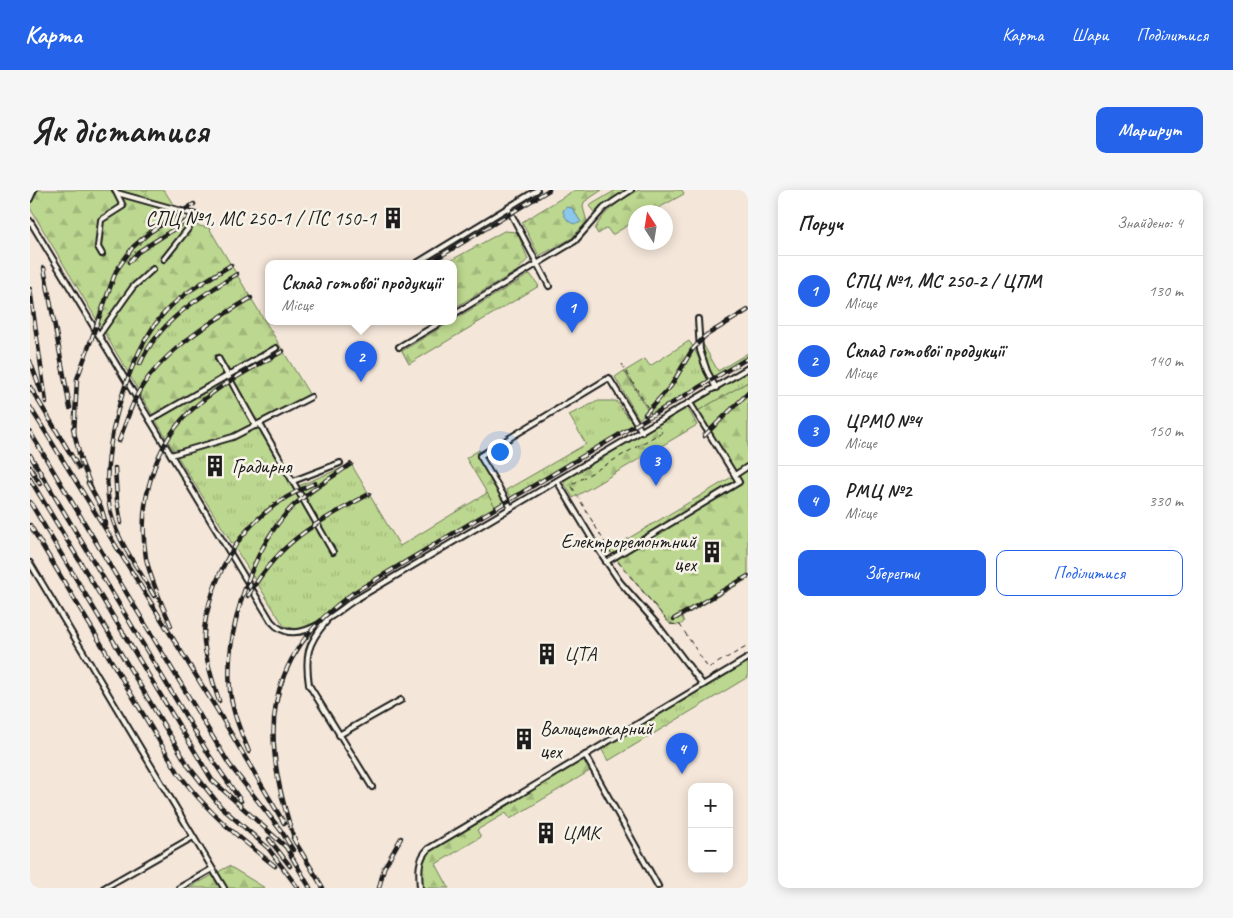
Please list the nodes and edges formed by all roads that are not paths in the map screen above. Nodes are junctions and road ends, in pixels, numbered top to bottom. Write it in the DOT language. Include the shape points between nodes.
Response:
graph roads {
  1 [pos="34,190"];
  2 [pos="122,190"];
  3 [pos="538,190"];
  4 [pos="631,190"];
  5 [pos="116,192"];
  6 [pos="30,199"];
  7 [pos="508,208"];
  8 [pos="30,221"];
  9 [pos="102,254"];
  10 [pos="164,259"];
  11 [pos="423,260"];
  12 [pos="536,264"];
  13 [pos="153,269"];
  14 [pos="549,286"];
  15 [pos="457,312"];
  16 [pos="698,319"];
  17 [pos="436,325"];
  18 [pos="99,335"];
  19 [pos="399,347"];
  20 [pos="276,348"];
  21 [pos="218,358"];
  22 [pos="748,368"];
  23 [pos="228,376"];
  24 [pos="716,388"];
  25 [pos="311,397"];
  26 [pos="690,403"];
  27 [pos="150,420"];
  28 [pos="258,425"];
  29 [pos="642,432"];
  30 [pos="171,455"];
  31 [pos="340,462"];
  32 [pos="747,467"];
  33 [pos="735,475"];
  34 [pos="293,481"];
  35 [pos="557,481"];
  36 [pos="511,508"];
  37 [pos="334,552"];
  38 [pos="606,562"];
  39 [pos="30,563"];
  40 [pos="329,618"];
  41 [pos="748,658"];
  42 [pos="703,685"];
  43 [pos="400,700"];
  44 [pos="339,735"];
  45 [pos="585,755"];
  46 [pos="372,787"];
  47 [pos="193,837"];
  48 [pos="212,869"];
  49 [pos="658,886"];
  50 [pos="104,888"];
  51 [pos="179,888"];
  52 [pos="224,888"];
  53 [pos="420,888"];
  1 -- 6 [label="lane"];
  2 -- 5 [label="lane"];
  3 -- 7 [label="lane"];
  4 -- 12 [label="lane" via="604,208 575,240"];
  5 -- 9 [label="lane" via="123,206 100,220 98,247"];
  5 -- 10 [label="lane" via="196,215"];
  7 -- 11 [label="lane"];
  7 -- 12 [label="lane"];
  8 -- 18 [label="lane"];
  12 -- 14 [label="lane"];
  12 -- 15 [label="lane"];
  13 -- 18 [label="lane" via="133,287"];
  16 -- 24 [label="lane" via="700,350"];
  17 -- 19 [label="lane"];
  18 -- 27 [label="lane"];
  20 -- 23 [label="lane"];
  21 -- 23 [label="lane"];
  22 -- 24 [label="lane"];
  23 -- 27 [label="lane"];
  23 -- 28 [label="lane"];
  24 -- 26 [label="lane"];
  25 -- 28 [label="lane"];
  26 -- 29 [label="lane"];
  26 -- 33 [label="lane"];
  27 -- 30 [label="lane"];
  28 -- 30 [label="lane" via="233,438"];
  28 -- 34 [label="lane"];
  29 -- 35 [label="lane"];
  29 -- 36 [label="lane" via="609,378 480,456"];
  30 -- 40 [label="lane" via="276,628 297,633"];
  31 -- 34 [label="lane"];
  32 -- 33 [label="lane"];
  33 -- 38 [label="lane" via="739,482"];
  34 -- 37 [label="lane"];
  35 -- 36 [label="lane"];
  35 -- 38 [label="lane"];
  36 -- 40 [label="lane"];
  38 -- 42 [label="lane"];
  39 -- 47 [label="lane"];
  40 -- 44 [label="lane" via="314,636 306,665 309,685"];
  41 -- 42 [label="lane"];
  42 -- 45 [label="lane"];
  43 -- 44 [label="lane"];
  44 -- 46 [label="lane"];
  45 -- 49 [label="lane"];
  45 -- 53 [label="lane" via="428,849 419,864"];
  47 -- 48 [label="lane"];
  47 -- 50 [label="lane"];
  48 -- 51 [label="lane"];
  48 -- 52 [label="lane"];
}
